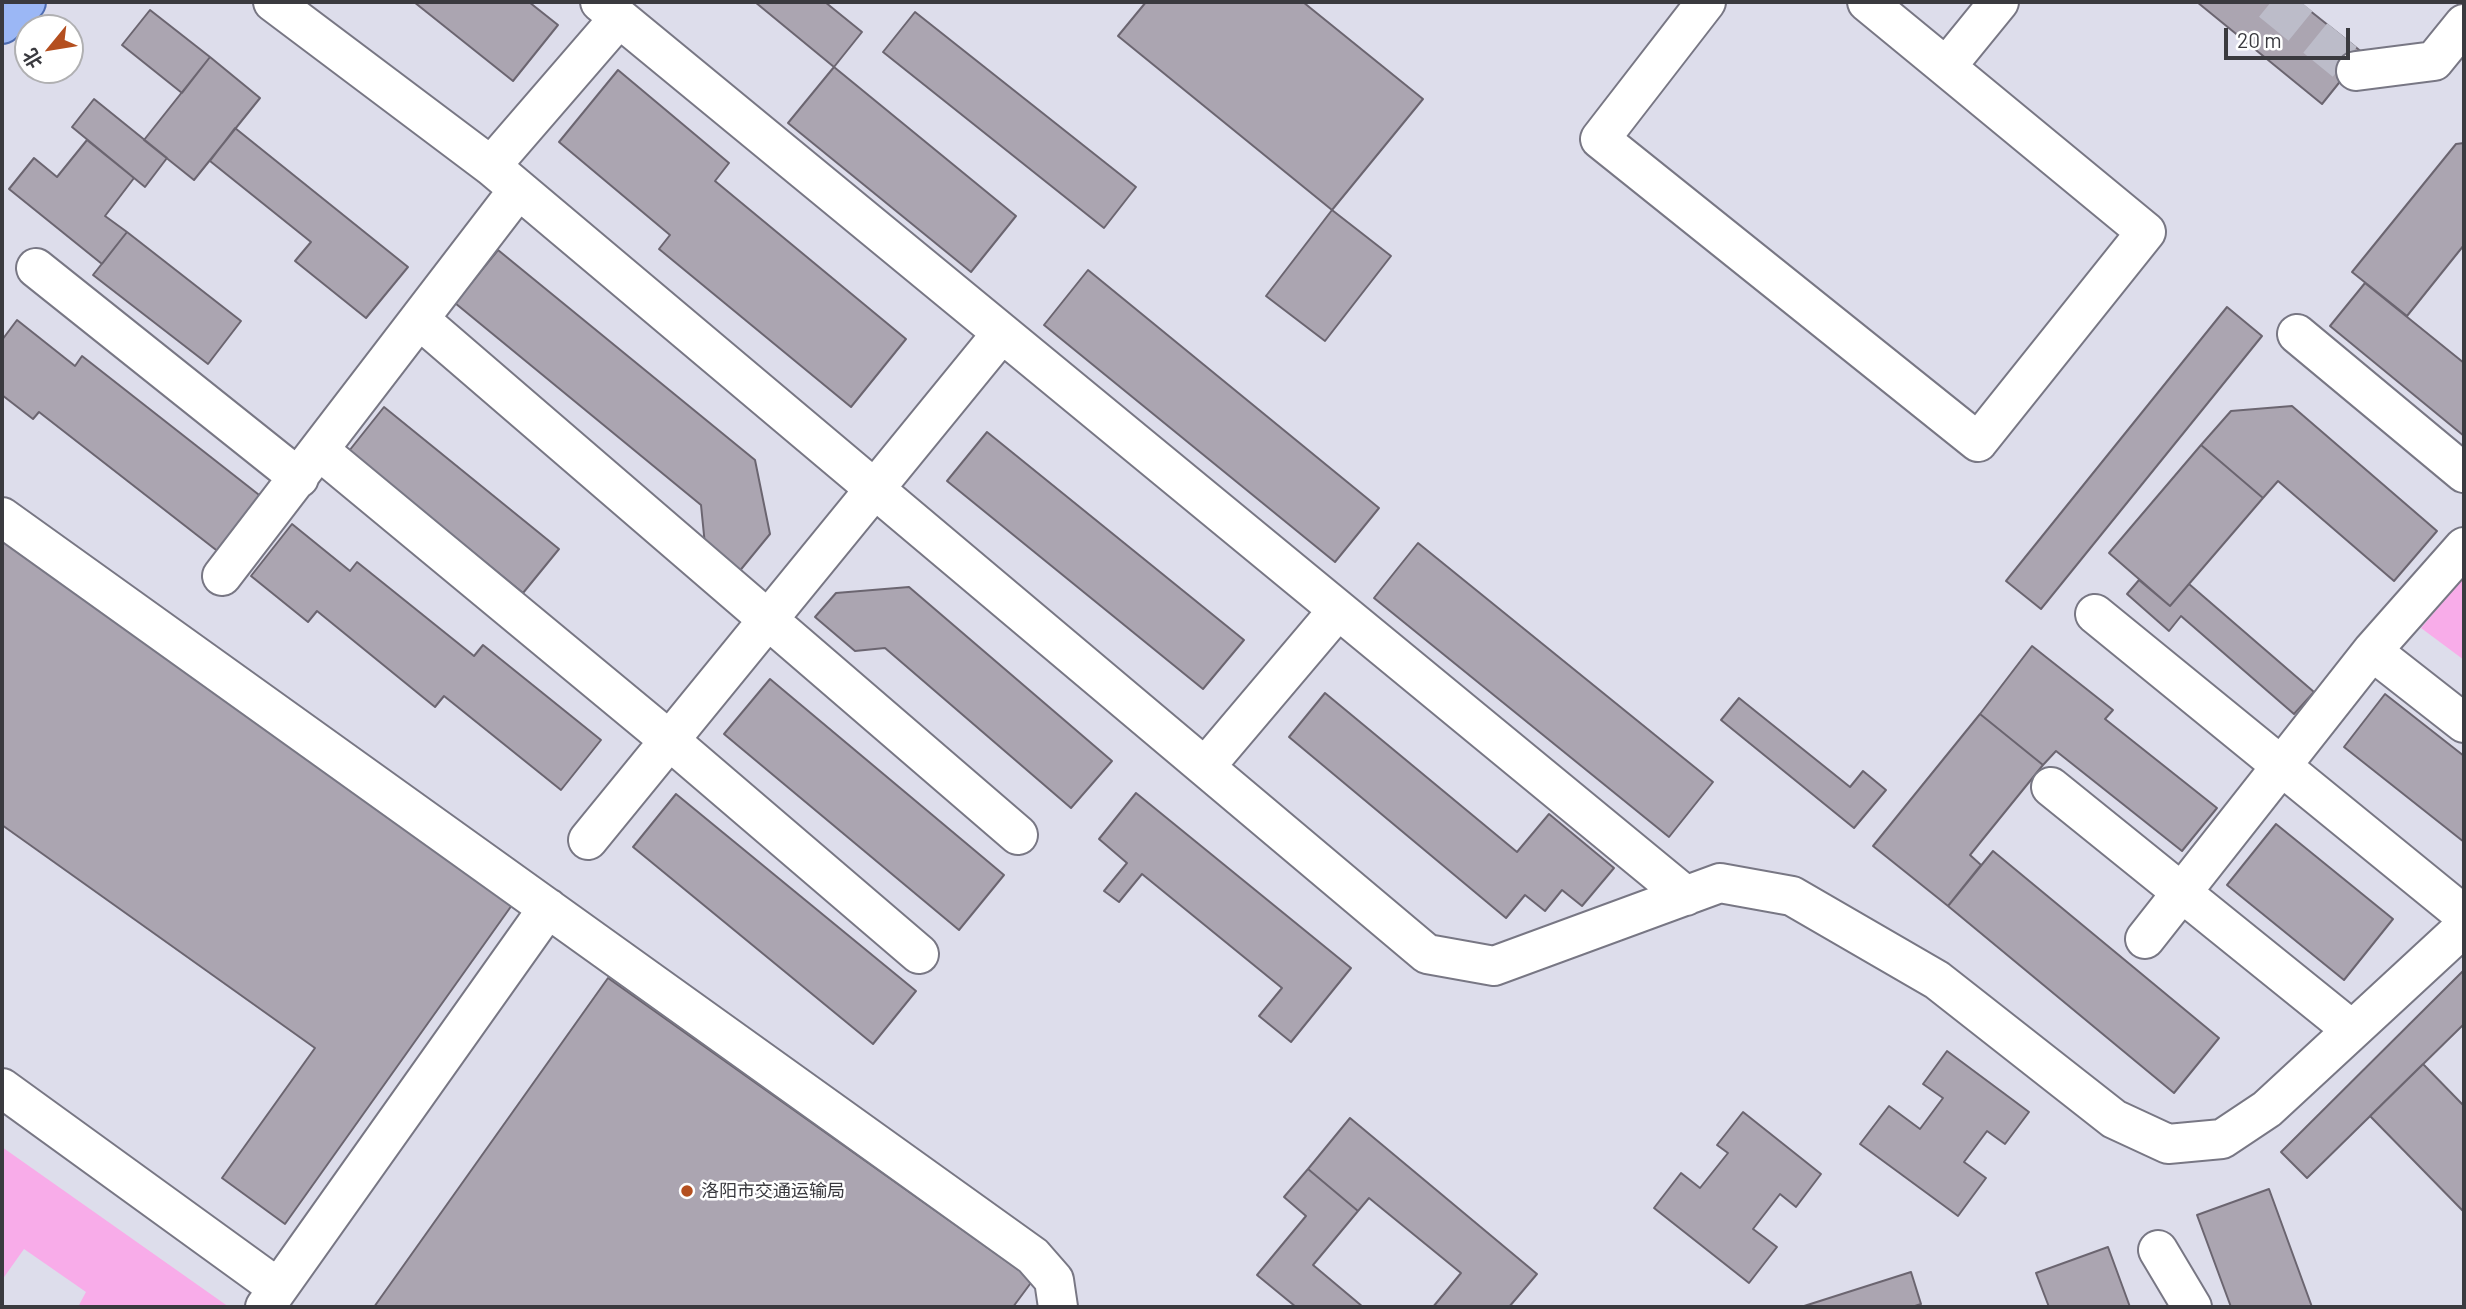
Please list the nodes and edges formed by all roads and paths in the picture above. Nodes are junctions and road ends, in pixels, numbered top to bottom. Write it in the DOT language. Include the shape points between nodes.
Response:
graph roads {
  1 [pos="26,2"];
  2 [pos="273,2"];
  3 [pos="1706,2"];
  4 [pos="1867,2"];
  5 [pos="2000,2"];
  6 [pos="609,10"];
  7 [pos="2,24"];
  8 [pos="2464,24"];
  9 [pos="1946,67"];
  10 [pos="2356,71"];
  11 [pos="505,178"];
  12 [pos="36,268"];
  13 [pos="420,320"];
  14 [pos="1002,333"];
  15 [pos="2297,334"];
  16 [pos="310,464"];
  17 [pos="2464,472"];
  18 [pos="874,489"];
  19 [pos="2,517"];
  20 [pos="2464,547"];
  21 [pos="222,576"];
  22 [pos="1338,610"];
  23 [pos="2095,614"];
  24 [pos="768,619"];
  25 [pos="2372,651"];
  26 [pos="2464,723"];
  27 [pos="669,740"];
  28 [pos="2281,766"];
  29 [pos="1205,767"];
  30 [pos="2051,787"];
  31 [pos="1018,835"];
  32 [pos="588,840"];
  33 [pos="2182,893"];
  34 [pos="1686,896"];
  35 [pos="548,908"];
  36 [pos="2464,915"];
  37 [pos="2464,927"];
  38 [pos="2145,939"];
  39 [pos="919,954"];
  40 [pos="2352,1030"];
  41 [pos="2,1088"];
  42 [pos="2158,1250"];
  43 [pos="271,1298"];
  44 [pos="1058,1307"];
  45 [pos="2192,1307"];
  1 -- 7 [label="main road"];
  2 -- 11 [label="lane"];
  3 -- 9 [label="lane" via="1600,139 1978,442 2146,232"];
  4 -- 9 [label="lane"];
  5 -- 9 [label="lane"];
  6 -- 11 [label="lane"];
  6 -- 14 [label="lane"];
  8 -- 10 [label="lane" via="2434,61"];
  11 -- 13 [label="lane"];
  11 -- 18 [label="lane"];
  12 -- 16 [label="lane"];
  13 -- 16 [label="lane"];
  13 -- 24 [label="lane"];
  14 -- 18 [label="lane"];
  14 -- 22 [label="lane"];
  15 -- 17 [label="lane"];
  16 -- 21 [label="lane"];
  16 -- 27 [label="lane"];
  18 -- 24 [label="lane"];
  18 -- 29 [label="lane"];
  19 -- 35 [label="lane"];
  20 -- 25 [label="lane"];
  22 -- 29 [label="lane"];
  22 -- 34 [label="lane"];
  23 -- 28 [label="lane"];
  24 -- 27 [label="lane"];
  24 -- 31 [label="lane"];
  25 -- 26 [label="lane"];
  25 -- 28 [label="lane"];
  27 -- 32 [label="lane"];
  27 -- 39 [label="lane"];
  28 -- 33 [label="lane"];
  28 -- 36 [label="lane"];
  29 -- 34 [label="lane" via="1427,954 1494,966"];
  30 -- 33 [label="lane"];
  33 -- 38 [label="lane"];
  33 -- 40 [label="lane"];
  34 -- 40 [label="lane" via="1720,883 1792,897 1937,980 2114,1118 2168,1144 2222,1139 2267,1109"];
  35 -- 43 [label="lane"];
  35 -- 44 [label="lane" via="1033,1256 1054,1280"];
  37 -- 40 [label="lane"];
  41 -- 43 [label="lane"];
  42 -- 45 [label="lane"];
}
